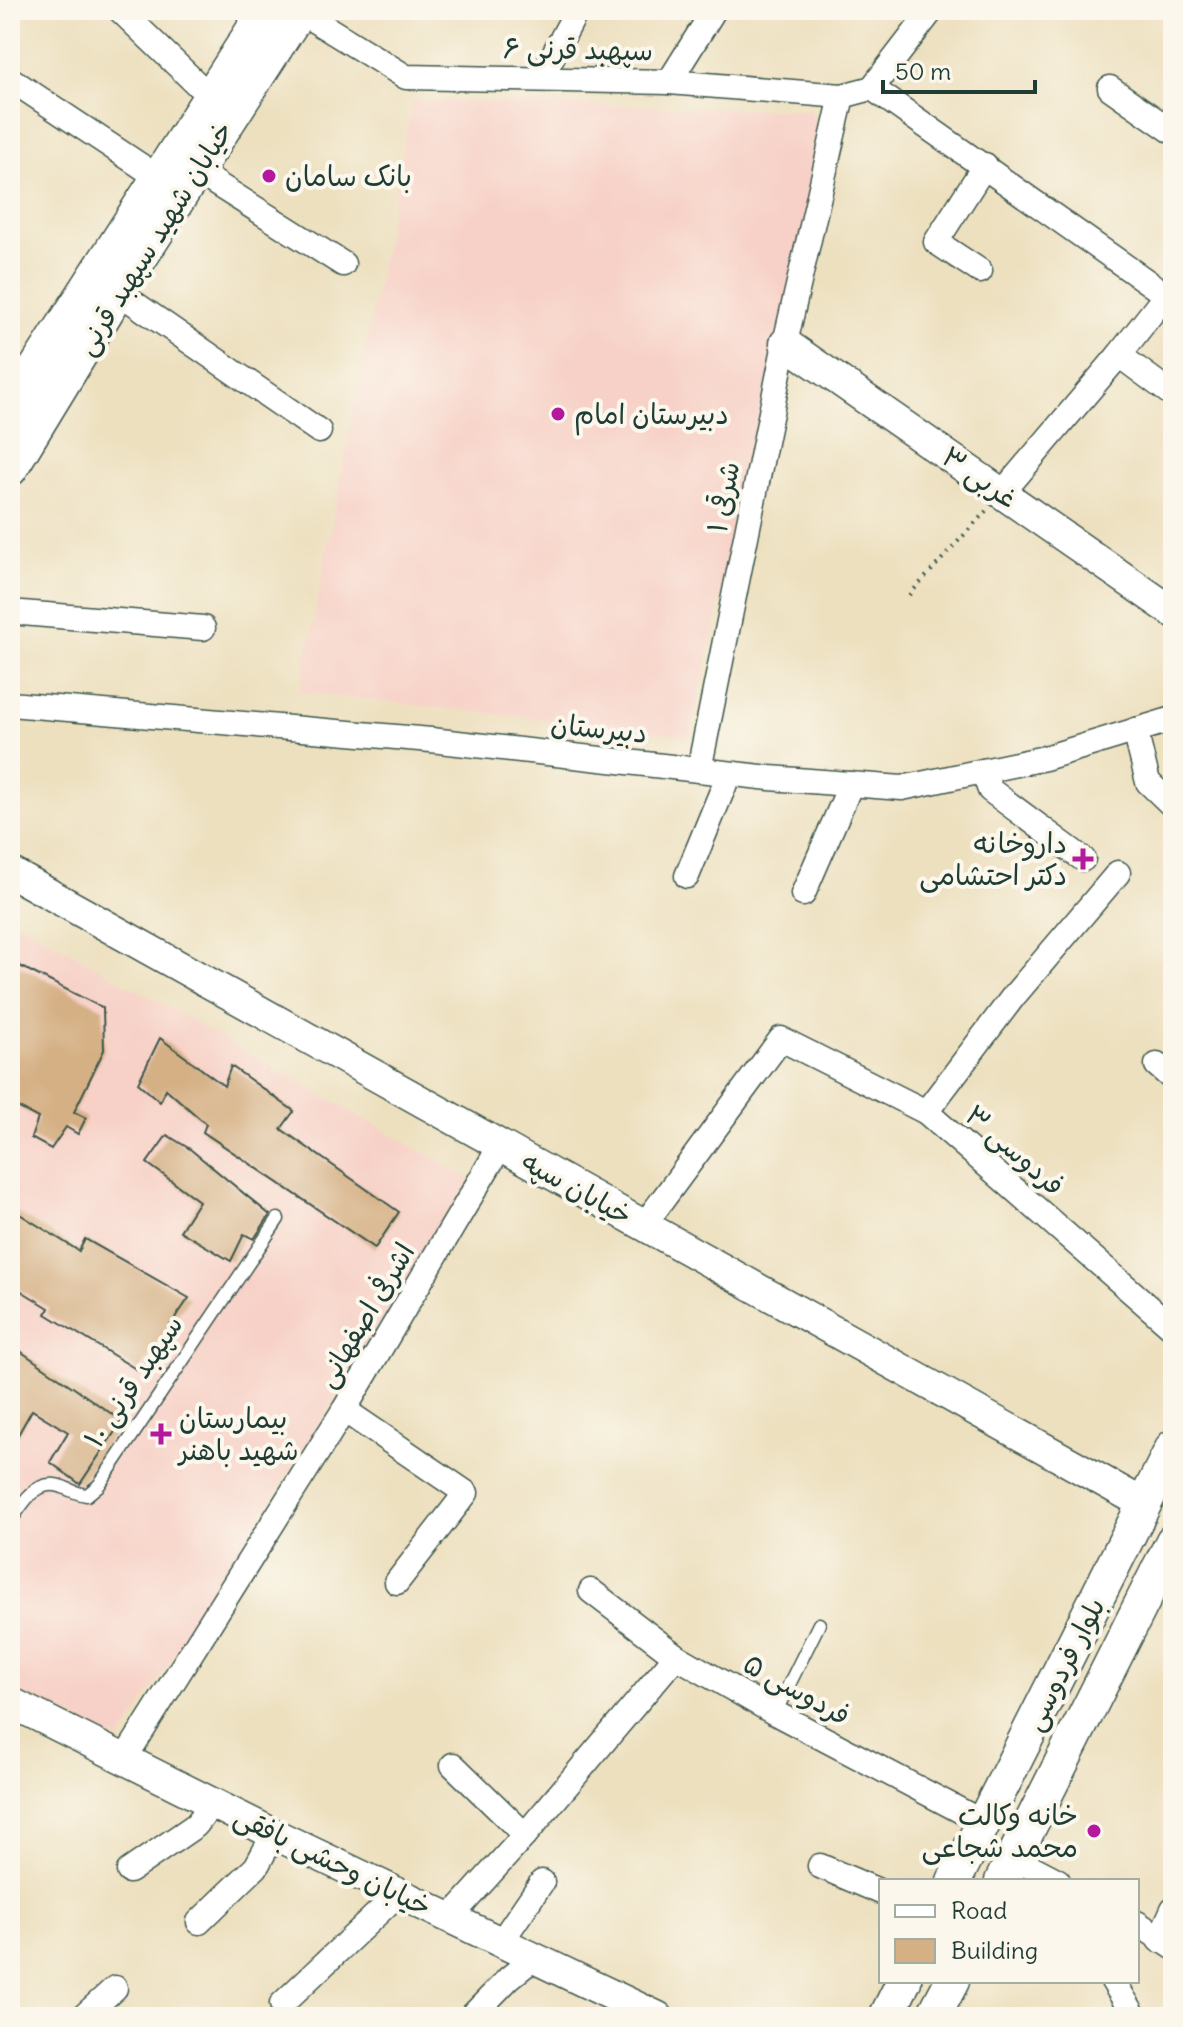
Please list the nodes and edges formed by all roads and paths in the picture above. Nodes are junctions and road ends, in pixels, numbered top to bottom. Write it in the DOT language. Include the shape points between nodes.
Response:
graph roads {
  1 [pos="120,10"];
  2 [pos="288,10"];
  3 [pos="577,10"];
  4 [pos="714,10"];
  5 [pos="932,10"];
  6 [pos="541,78"];
  7 [pos="10,79"];
  8 [pos="669,82"];
  9 [pos="872,88"];
  10 [pos="1110,88"];
  11 [pos="212,95"];
  12 [pos="842,96"];
  13 [pos="1173,132"];
  14 [pos="985,165"];
  15 [pos="196,171"];
  16 [pos="159,178"];
  17 [pos="343,264"];
  18 [pos="980,271"];
  19 [pos="1169,291"];
  20 [pos="118,292"];
  21 [pos="785,343"];
  22 [pos="1119,355"];
  23 [pos="1173,395"];
  24 [pos="10,409"];
  25 [pos="319,431"];
  26 [pos="10,469"];
  27 [pos="1003,492"];
  28 [pos="909,595"];
  29 [pos="10,612"];
  30 [pos="1173,612"];
  31 [pos="203,628"];
  32 [pos="10,704"];
  33 [pos="1173,719"];
  34 [pos="1135,730"];
  35 [pos="699,770"];
  36 [pos="983,771"];
  37 [pos="729,774"];
  38 [pos="851,784"];
  39 [pos="1173,806"];
  40 [pos="1083,859"];
  41 [pos="10,872"];
  42 [pos="1118,873"];
  43 [pos="687,876"];
  44 [pos="803,894"];
  45 [pos="926,1112"];
  46 [pos="501,1145"];
  47 [pos="278,1219"];
  48 [pos="644,1225"];
  49 [pos="1173,1328"];
  50 [pos="344,1410"];
  51 [pos="1173,1447"];
  52 [pos="1159,1512"];
  53 [pos="10,1522"];
  54 [pos="1173,1541"];
  55 [pos="397,1582"];
  56 [pos="591,1591"];
  57 [pos="819,1624"];
  58 [pos="676,1656"];
  59 [pos="10,1702"];
  60 [pos="775,1713"];
  61 [pos="125,1758"];
  62 [pos="453,1765"];
  63 [pos="213,1803"];
  64 [pos="984,1823"];
  65 [pos="274,1834"];
  66 [pos="525,1835"];
  67 [pos="820,1866"];
  68 [pos="1008,1869"];
  69 [pos="129,1871"];
  70 [pos="955,1879"];
  71 [pos="1050,1879"];
  72 [pos="542,1882"];
  73 [pos="879,1891"];
  74 [pos="399,1893"];
  75 [pos="1173,1909"];
  76 [pos="450,1918"];
  77 [pos="199,1922"];
  78 [pos="1139,1924"];
  79 [pos="501,1942"];
  80 [pos="1166,1943"];
  81 [pos="534,1958"];
  82 [pos="903,1983"];
  83 [pos="951,1983"];
  84 [pos="1114,1983"];
  85 [pos="115,1988"];
  86 [pos="282,2004"];
  87 [pos="647,2015"];
  88 [pos="83,2017"];
  89 [pos="471,2017"];
  90 [pos="886,2017"];
  91 [pos="933,2017"];
  92 [pos="1135,2017"];
  1 -- 11 [label="street"];
  2 -- 6 [label="street, سپهبد قرنی ۶" via="406,77"];
  2 -- 11 [label="main road, خیابان شهید سپهبد قرنی"];
  2 -- 15 [label="main road, خیابان شهید سپهبد قرنی"];
  3 -- 6 [label="street"];
  4 -- 8 [label="street"];
  5 -- 9 [label="street"];
  6 -- 8 [label="street, سپهبد قرنی ۶"];
  7 -- 16 [label="street"];
  8 -- 12 [label="street, سپهبد قرنی ۶"];
  9 -- 12 [label="street, سپهبد قرنی ۶"];
  9 -- 14 [label="street"];
  10 -- 13 [label="street"];
  11 -- 16 [label="main road, خیابان شهید سپهبد قرنی"];
  12 -- 21 [label="street, شرقی ۱"];
  14 -- 18 [label="street" via="936,242"];
  14 -- 19 [label="street"];
  15 -- 17 [label="street"];
  15 -- 20 [label="main road, خیابان شهید سپهبد قرنی"];
  16 -- 24 [label="main road, خیابان شهید سپهبد قرنی"];
  19 -- 22 [label="street"];
  20 -- 25 [label="street"];
  20 -- 26 [label="main road, خیابان شهید سپهبد قرنی"];
  21 -- 27 [label="street, ۳ غربی"];
  21 -- 35 [label="street, شرقی ۱"];
  22 -- 23 [label="street"];
  22 -- 27 [label="street"];
  27 -- 28 [label="path"];
  27 -- 30 [label="street, ۳ غربی"];
  29 -- 31 [label="street"];
  32 -- 35 [label="street, دبیرستان" via="431,740"];
  33 -- 34 [label="street, دبیرستان"];
  34 -- 36 [label="street, دبیرستان"];
  34 -- 39 [label="street" via="1148,782"];
  35 -- 37 [label="street, دبیرستان"];
  36 -- 38 [label="street, دبیرستان" via="902,788"];
  36 -- 40 [label="street" via="990,790"];
  37 -- 38 [label="street, دبیرستان"];
  37 -- 43 [label="street"];
  38 -- 44 [label="street"];
  41 -- 46 [label="street, خیابان سپه"];
  42 -- 45 [label="street, فردوسی ۳" via="1013,997"];
  45 -- 48 [label="street" via="781,1039"];
  45 -- 49 [label="street, فردوسی ۳"];
  46 -- 48 [label="street, خیابان سپه"];
  46 -- 50 [label="street, اشرفی اصفهانی"];
  47 -- 53 [label="lane, سپهبد قرنی ۱۰" via="99,1485 87,1495 42,1486"];
  48 -- 52 [label="street, خیابان سپه"];
  50 -- 55 [label="street" via="466,1493"];
  50 -- 61 [label="street, اشرفی اصفهانی"];
  51 -- 52 [label="main road, بلوار فردوسی"];
  52 -- 64 [label="main road, بلوار فردوسی"];
  54 -- 68 [label="main road, بلوار فردوسی"];
  56 -- 58 [label="street, فردوسی ۵"];
  57 -- 60 [label="lane"];
  58 -- 60 [label="street, فردوسی ۵"];
  58 -- 66 [label="street"];
  59 -- 61 [label="street, خیابان وحشی بافقی"];
  60 -- 64 [label="street, فردوسی ۵"];
  61 -- 63 [label="street, خیابان وحشی بافقی"];
  62 -- 66 [label="street"];
  63 -- 65 [label="street, خیابان وحشی بافقی"];
  63 -- 69 [label="street" via="196,1825"];
  64 -- 70 [label="main road, بلوار فردوسی"];
  65 -- 74 [label="street, خیابان وحشی بافقی"];
  65 -- 77 [label="street" via="256,1867"];
  66 -- 76 [label="street"];
  67 -- 73 [label="street"];
  68 -- 71 [label="street"];
  72 -- 79 [label="street"];
  74 -- 76 [label="street, خیابان وحشی بافقی"];
  74 -- 86 [label="street"];
  75 -- 80 [label="street"];
  76 -- 79 [label="street, خیابان وحشی بافقی"];
  78 -- 80 [label="street"];
  79 -- 81 [label="street, خیابان وحشی بافقی"];
  81 -- 87 [label="street, خیابان وحشی بافقی"];
  81 -- 89 [label="street"];
  82 -- 90 [label="main road"];
  83 -- 91 [label="main road"];
  84 -- 92 [label="street"];
  85 -- 88 [label="street"];
}
